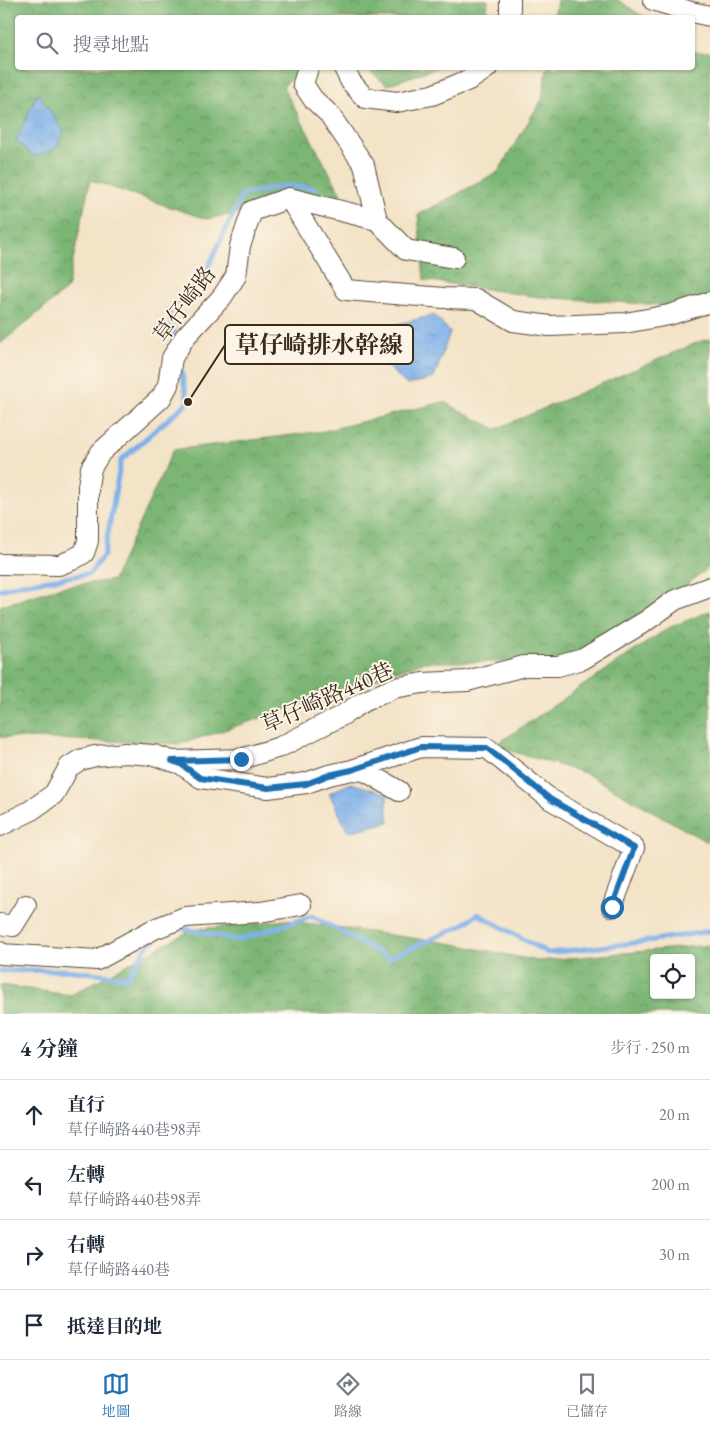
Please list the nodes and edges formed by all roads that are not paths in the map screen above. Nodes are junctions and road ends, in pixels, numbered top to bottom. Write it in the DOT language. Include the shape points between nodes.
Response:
graph roads {
  1 [pos="510,0"];
  2 [pos="654,0"];
  3 [pos="510,15"];
  4 [pos="710,16"];
  5 [pos="307,70"];
  6 [pos="345,70"];
  7 [pos="484,70"];
  8 [pos="289,198"];
  9 [pos="377,220"];
  10 [pos="454,258"];
  11 [pos="710,302"];
  12 [pos="0,564"];
  13 [pos="710,586"];
  14 [pos="172,761"];
  15 [pos="352,770"];
  16 [pos="399,791"];
  17 [pos="0,826"];
  18 [pos="26,905"];
  19 [pos="301,905"];
  20 [pos="612,907"];
  21 [pos="0,924"];
  22 [pos="0,952"];
  1 -- 3 [label="street"];
  2 -- 4 [label="street"];
  5 -- 9 [label="street" via="303,84 364,164"];
  6 -- 7 [label="street" via="365,98 397,102 432,95"];
  8 -- 9 [label="street"];
  8 -- 11 [label="street" via="346,290 476,299 513,321 550,326 625,323 669,315"];
  8 -- 12 [label="street, 草仔崎路" via="252,210 240,246 236,276 222,297 185,337 172,358 168,385 161,398 101,452 91,468 88,541 84,553 59,566"];
  9 -- 10 [label="street" via="406,250"];
  13 -- 14 [label="street, 草仔崎路440巷" via="675,600 583,658 558,666 524,666 467,682 394,688 280,747 241,759"];
  14 -- 15 [label="street" via="200,778 268,788 306,784"];
  14 -- 17 [label="street, 草仔崎路440巷" via="125,754 80,760 69,768 54,794"];
  15 -- 16 [label="street" via="365,771"];
  15 -- 20 [label="street" via="421,747 487,748 550,799 634,848"];
  18 -- 21 [label="street" via="13,926"];
  19 -- 22 [label="street" via="260,912 185,917 154,929 97,960"];
}
